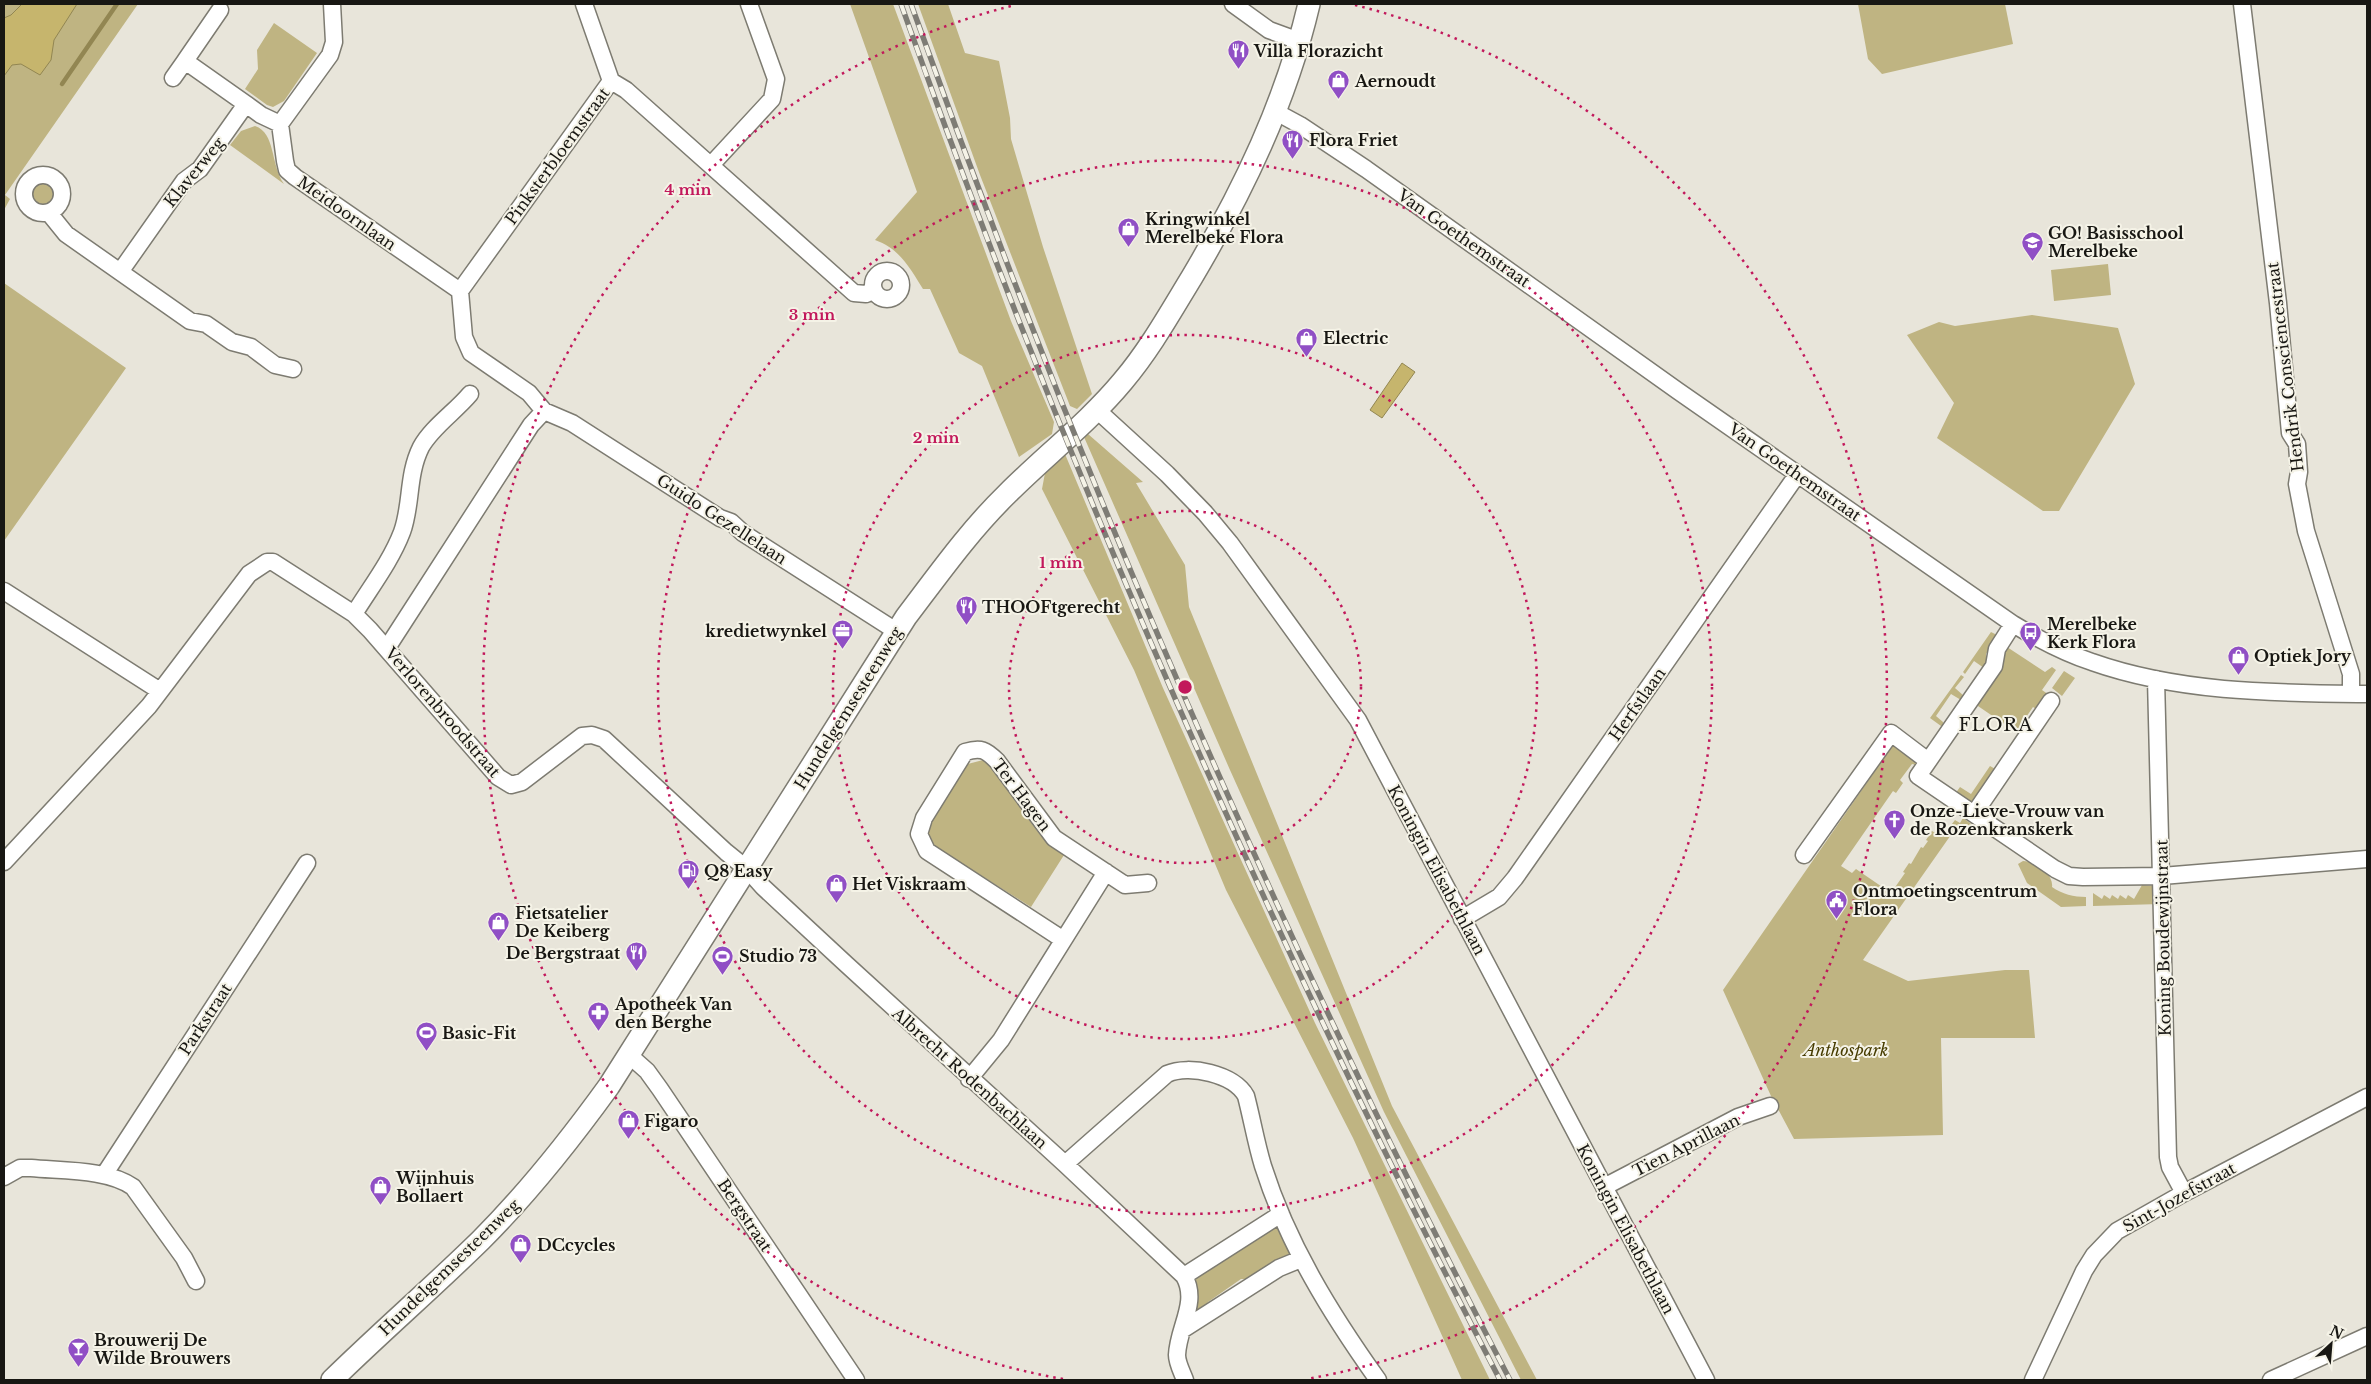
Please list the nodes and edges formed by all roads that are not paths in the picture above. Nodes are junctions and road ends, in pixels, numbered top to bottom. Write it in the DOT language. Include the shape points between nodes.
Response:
graph roads {
  1 [pos="332,4"];
  2 [pos="584,4"];
  3 [pos="749,4"];
  4 [pos="1233,4"];
  5 [pos="1309,4"];
  6 [pos="2242,4"];
  7 [pos="220,10"];
  8 [pos="1299,41"];
  9 [pos="185,61"];
  10 [pos="172,78"];
  11 [pos="611,81"];
  12 [pos="246,104"];
  13 [pos="1276,112"];
  14 [pos="280,124"];
  15 [pos="711,165"];
  16 [pos="49,213"];
  17 [pos="120,272"];
  18 [pos="874,290"];
  19 [pos="460,291"];
  20 [pos="293,369"];
  21 [pos="470,394"];
  22 [pos="1097,410"];
  23 [pos="544,411"];
  24 [pos="1797,475"];
  25 [pos="4,591"];
  26 [pos="354,614"];
  27 [pos="2013,624"];
  28 [pos="896,631"];
  29 [pos="387,648"];
  30 [pos="2156,679"];
  31 [pos="160,691"];
  32 [pos="2359,694"];
  33 [pos="2051,701"];
  34 [pos="1928,760"];
  35 [pos="1978,817"];
  36 [pos="1804,855"];
  37 [pos="2367,859"];
  38 [pos="4,862"];
  39 [pos="306,863"];
  40 [pos="747,869"];
  41 [pos="1106,872"];
  42 [pos="2162,876"];
  43 [pos="1148,883"];
  44 [pos="1462,919"];
  45 [pos="1062,939"];
  46 [pos="629,1055"];
  47 [pos="969,1079"];
  48 [pos="2367,1098"];
  49 [pos="1770,1106"];
  50 [pos="1065,1164"];
  51 [pos="104,1175"];
  52 [pos="4,1177"];
  53 [pos="1604,1187"];
  54 [pos="2184,1193"];
  55 [pos="1281,1214"];
  56 [pos="1301,1259"];
  57 [pos="196,1281"];
  58 [pos="1187,1282"];
  59 [pos="1182,1330"];
  60 [pos="2367,1336"];
  61 [pos="332,1380"];
  62 [pos="856,1380"];
  63 [pos="1185,1380"];
  64 [pos="1378,1380"];
  65 [pos="1706,1380"];
  66 [pos="2033,1380"];
  67 [pos="2271,1380"];
  1 -- 14 [label="street" via="334,42 330,55"];
  2 -- 11 [label="street"];
  3 -- 15 [label="street" via="776,79 772,99"];
  4 -- 8 [label="street" via="1269,30"];
  5 -- 8 [label="main road, Hundelgemsesteenweg"];
  6 -- 32 [label="street, Hendrik Consciencestraat" via="2278,303 2290,433 2297,444 2299,492 2306,531"];
  7 -- 9 [label="street"];
  8 -- 13 [label="main road, Hundelgemsesteenweg"];
  9 -- 10 [label="street"];
  9 -- 12 [label="street"];
  11 -- 15 [label="street, Pinksterbloemstraat" via="626,90"];
  11 -- 19 [label="street, Pinksterbloemstraat"];
  12 -- 14 [label="street"];
  12 -- 17 [label="street, Klaverweg" via="200,169 184,180"];
  13 -- 22 [label="main road, Hundelgemsesteenweg" via="1230,211 1167,318 1141,358"];
  13 -- 24 [label="street, Van Goethemstraat" via="1366,168"];
  14 -- 19 [label="street, Meidoornlaan" via="284,161 295,178"];
  15 -- 18 [label="street, Pinksterbloemstraat" via="854,293 866,294"];
  16 -- 17 [label="street" via="66,234"];
  17 -- 20 [label="street" via="190,321 206,324 232,342 251,347 275,365"];
  19 -- 23 [label="street, Guido Gezellelaan" via="464,337 470,354 529,393"];
  21 -- 26 [label="street" via="422,446 409,483 402,533"];
  22 -- 28 [label="main road, Hundelgemsesteenweg" via="1030,471 984,519 944,565"];
  22 -- 44 [label="street, Koningin Elisabethlaan" via="1199,506 1230,543 1358,720"];
  23 -- 28 [label="street, Guido Gezellelaan" via="572,423 731,522"];
  23 -- 29 [label="street" via="531,425"];
  24 -- 27 [label="street, Van Goethemstraat"];
  24 -- 44 [label="street, Herfstlaan" via="1515,878 1499,897"];
  25 -- 31 [label="street"];
  26 -- 29 [label="street, Verlorenbroodstraat"];
  26 -- 31 [label="street, Verlorenbroodstraat" via="273,562 267,562 249,574"];
  27 -- 30 [label="street, Van Goethemstraat" via="2091,662"];
  27 -- 34 [label="street" via="1997,649 1994,666"];
  28 -- 40 [label="main road, Hundelgemsesteenweg"];
  29 -- 40 [label="street, Verlorenbroodstraat" via="498,777 511,785 522,782 582,736 604,739"];
  30 -- 32 [label="street, Van Goethemstraat" via="2238,691"];
  30 -- 42 [label="street, Koning Boudewijnstraat"];
  31 -- 38 [label="street, Verlorenbroodstraat"];
  33 -- 35 [label="street"];
  34 -- 35 [label="street" via="1918,776"];
  34 -- 36 [label="street" via="1891,733"];
  35 -- 42 [label="street" via="2069,876"];
  37 -- 42 [label="street"];
  39 -- 51 [label="street, Parkstraat"];
  40 -- 46 [label="main road, Hundelgemsesteenweg"];
  40 -- 47 [label="street, Albrecht Rodenbachlaan"];
  41 -- 43 [label="street, Ter Hagen" via="1125,885"];
  41 -- 45 [label="street"];
  41 -- 45 [label="street, Ter Hagen" via="1054,838 986,750 976,748 966,752 924,818 919,834 927,851"];
  42 -- 54 [label="street, Koning Boudewijnstraat" via="2168,1157"];
  44 -- 53 [label="street, Koningin Elisabethlaan"];
  45 -- 47 [label="street" via="1056,954 1001,1040"];
  46 -- 61 [label="main road, Hundelgemsesteenweg" via="577,1130 482,1239"];
  46 -- 62 [label="street, Bergstraat" via="647,1071 660,1089"];
  47 -- 50 [label="street, Albrecht Rodenbachlaan"];
  48 -- 54 [label="street, Sint-Jozefstraat"];
  49 -- 53 [label="street, Tien Aprillaan" via="1738,1117"];
  50 -- 55 [label="street" via="1167,1074 1189,1069 1241,1086 1263,1166"];
  50 -- 58 [label="street, Albrecht Rodenbachlaan"];
  51 -- 52 [label="street" via="20,1168"];
  51 -- 57 [label="street" via="132,1186 184,1258"];
  53 -- 65 [label="street, Koningin Elisabethlaan"];
  54 -- 66 [label="street, Sint-Jozefstraat" via="2117,1231 2094,1255"];
  55 -- 56 [label="street"];
  55 -- 58 [label="street"];
  56 -- 59 [label="street" via="1279,1268"];
  56 -- 64 [label="street" via="1339,1325"];
  58 -- 59 [label="street" via="1190,1298"];
  59 -- 63 [label="street" via="1177,1356"];
  60 -- 67 [label="street"];
}
